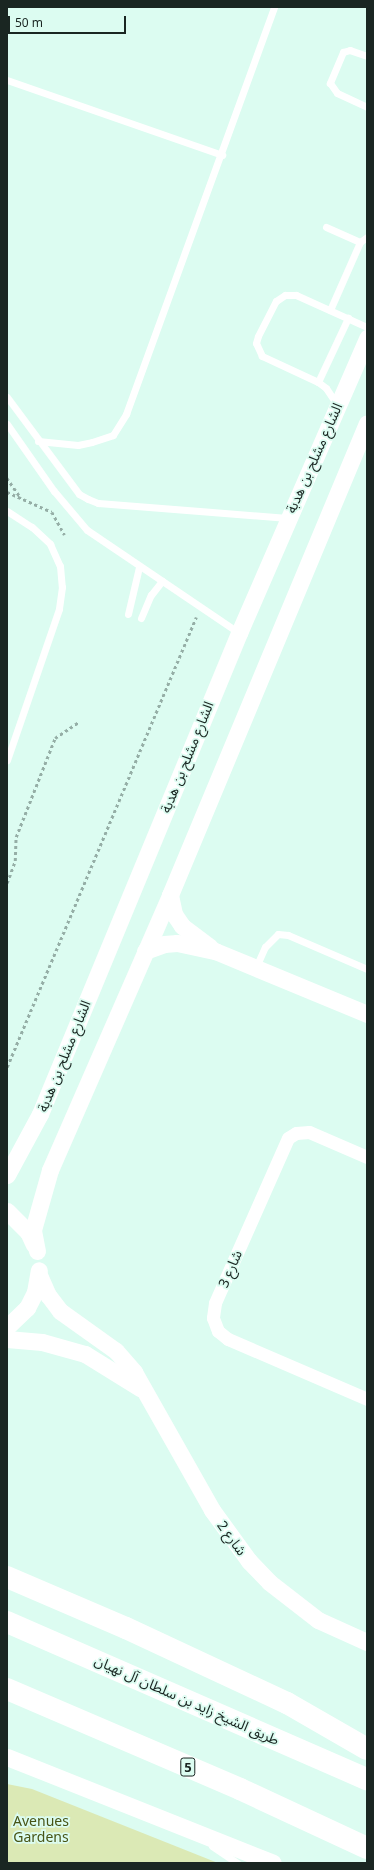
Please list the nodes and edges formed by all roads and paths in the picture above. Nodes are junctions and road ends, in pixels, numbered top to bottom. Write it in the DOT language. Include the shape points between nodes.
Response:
graph roads {
  1 [pos="274,7"];
  2 [pos="367,56"];
  3 [pos="7,80"];
  4 [pos="367,107"];
  5 [pos="222,155"];
  6 [pos="326,228"];
  7 [pos="367,237"];
  8 [pos="360,242"];
  9 [pos="330,310"];
  10 [pos="348,318"];
  11 [pos="367,327"];
  12 [pos="367,338"];
  13 [pos="367,371"];
  14 [pos="350,376"];
  15 [pos="318,382"];
  16 [pos="7,397"];
  17 [pos="337,405"];
  18 [pos="367,423"];
  19 [pos="7,424"];
  20 [pos="38,441"];
  21 [pos="7,478"];
  22 [pos="7,492"];
  23 [pos="22,498"];
  24 [pos="7,511"];
  25 [pos="287,518"];
  26 [pos="65,535"];
  27 [pos="139,567"];
  28 [pos="162,581"];
  29 [pos="200,607"];
  30 [pos="128,614"];
  31 [pos="141,618"];
  32 [pos="239,633"];
  33 [pos="79,722"];
  34 [pos="7,760"];
  35 [pos="7,883"];
  36 [pos="170,895"];
  37 [pos="145,951"];
  38 [pos="215,951"];
  39 [pos="256,967"];
  40 [pos="367,969"];
  41 [pos="367,1014"];
  42 [pos="7,1067"];
  43 [pos="367,1157"];
  44 [pos="7,1175"];
  45 [pos="7,1211"];
  46 [pos="37,1251"];
  47 [pos="39,1274"];
  48 [pos="7,1327"];
  49 [pos="7,1339"];
  50 [pos="142,1389"];
  51 [pos="367,1399"];
  52 [pos="7,1577"];
  53 [pos="7,1622"];
  54 [pos="367,1642"];
  55 [pos="7,1689"];
  56 [pos="367,1749"];
  57 [pos="7,1757"];
  58 [pos="32,1768"];
  59 [pos="7,1769"];
  60 [pos="367,1779"];
  61 [pos="182,1826"];
  62 [pos="367,1848"];
  63 [pos="237,1863"];
  64 [pos="273,1863"];
  1 -- 5 [label="lane"];
  2 -- 4 [label="lane" via="350,50 343,52 330,83 337,93"];
  3 -- 5 [label="lane"];
  5 -- 20 [label="lane" via="126,414 113,435 78,445"];
  6 -- 8 [label="lane"];
  7 -- 8 [label="lane"];
  8 -- 9 [label="lane"];
  9 -- 10 [label="lane"];
  9 -- 15 [label="lane" via="296,295 285,295 273,306 256,343 262,356"];
  10 -- 11 [label="lane"];
  10 -- 15 [label="lane"];
  12 -- 14 [label="street, الشارع مشلح بن هدبة"];
  13 -- 14 [label="street"];
  14 -- 17 [label="street, الشارع مشلح بن هدبة"];
  15 -- 17 [label="lane" via="326,388"];
  16 -- 20 [label="lane"];
  17 -- 25 [label="street, الشارع مشلح بن هدبة"];
  18 -- 36 [label="street"];
  19 -- 27 [label="lane" via="75,517 87,530"];
  20 -- 25 [label="lane" via="79,494 98,503"];
  21 -- 23 [label="path"];
  22 -- 23 [label="path"];
  23 -- 26 [label="path" via="52,512"];
  24 -- 34 [label="lane" via="32,527 50,544 60,566 62,586 59,609"];
  25 -- 32 [label="street, الشارع مشلح بن هدبة"];
  27 -- 28 [label="lane"];
  27 -- 30 [label="lane"];
  28 -- 29 [label="lane"];
  28 -- 31 [label="lane" via="151,595"];
  29 -- 32 [label="lane"];
  29 -- 42 [label="path"];
  32 -- 44 [label="street, الشارع مشلح بن هدبة" via="40,1114"];
  33 -- 35 [label="path" via="55,738 16,837 15,861"];
  36 -- 37 [label="street"];
  36 -- 38 [label="street" via="174,914 182,926"];
  37 -- 38 [label="street" via="164,944 177,943"];
  37 -- 46 [label="street" via="50,1170 33,1230"];
  38 -- 39 [label="street"];
  39 -- 40 [label="lane" via="265,947 278,934 288,935"];
  39 -- 41 [label="street"];
  43 -- 51 [label="street, شارع 3" via="309,1132 296,1133 288,1138 216,1303 213,1318 218,1331 228,1339"];
  45 -- 46 [label="street" via="28,1232"];
  46 -- 47 [label="street"];
  47 -- 48 [label="street" via="35,1292 27,1308"];
  47 -- 50 [label="street, شارع 2" via="48,1295 60,1311 116,1351 134,1372"];
  49 -- 50 [label="street, شارع 2" via="42,1342 86,1354"];
  50 -- 54 [label="street, شارع 2" via="212,1510 249,1561 269,1582 312,1615"];
  52 -- 56 [label="highway" via="126,1628 287,1703"];
  53 -- 60 [label="highway, طريق الشيخ زايد بن سلطان آل نهيان"];
  55 -- 62 [label="highway, 5" via="240,1789"];
  57 -- 58 [label="street"];
  58 -- 59 [label="street"];
  58 -- 61 [label="street"];
  61 -- 63 [label="lane"];
  61 -- 64 [label="street"];
}
